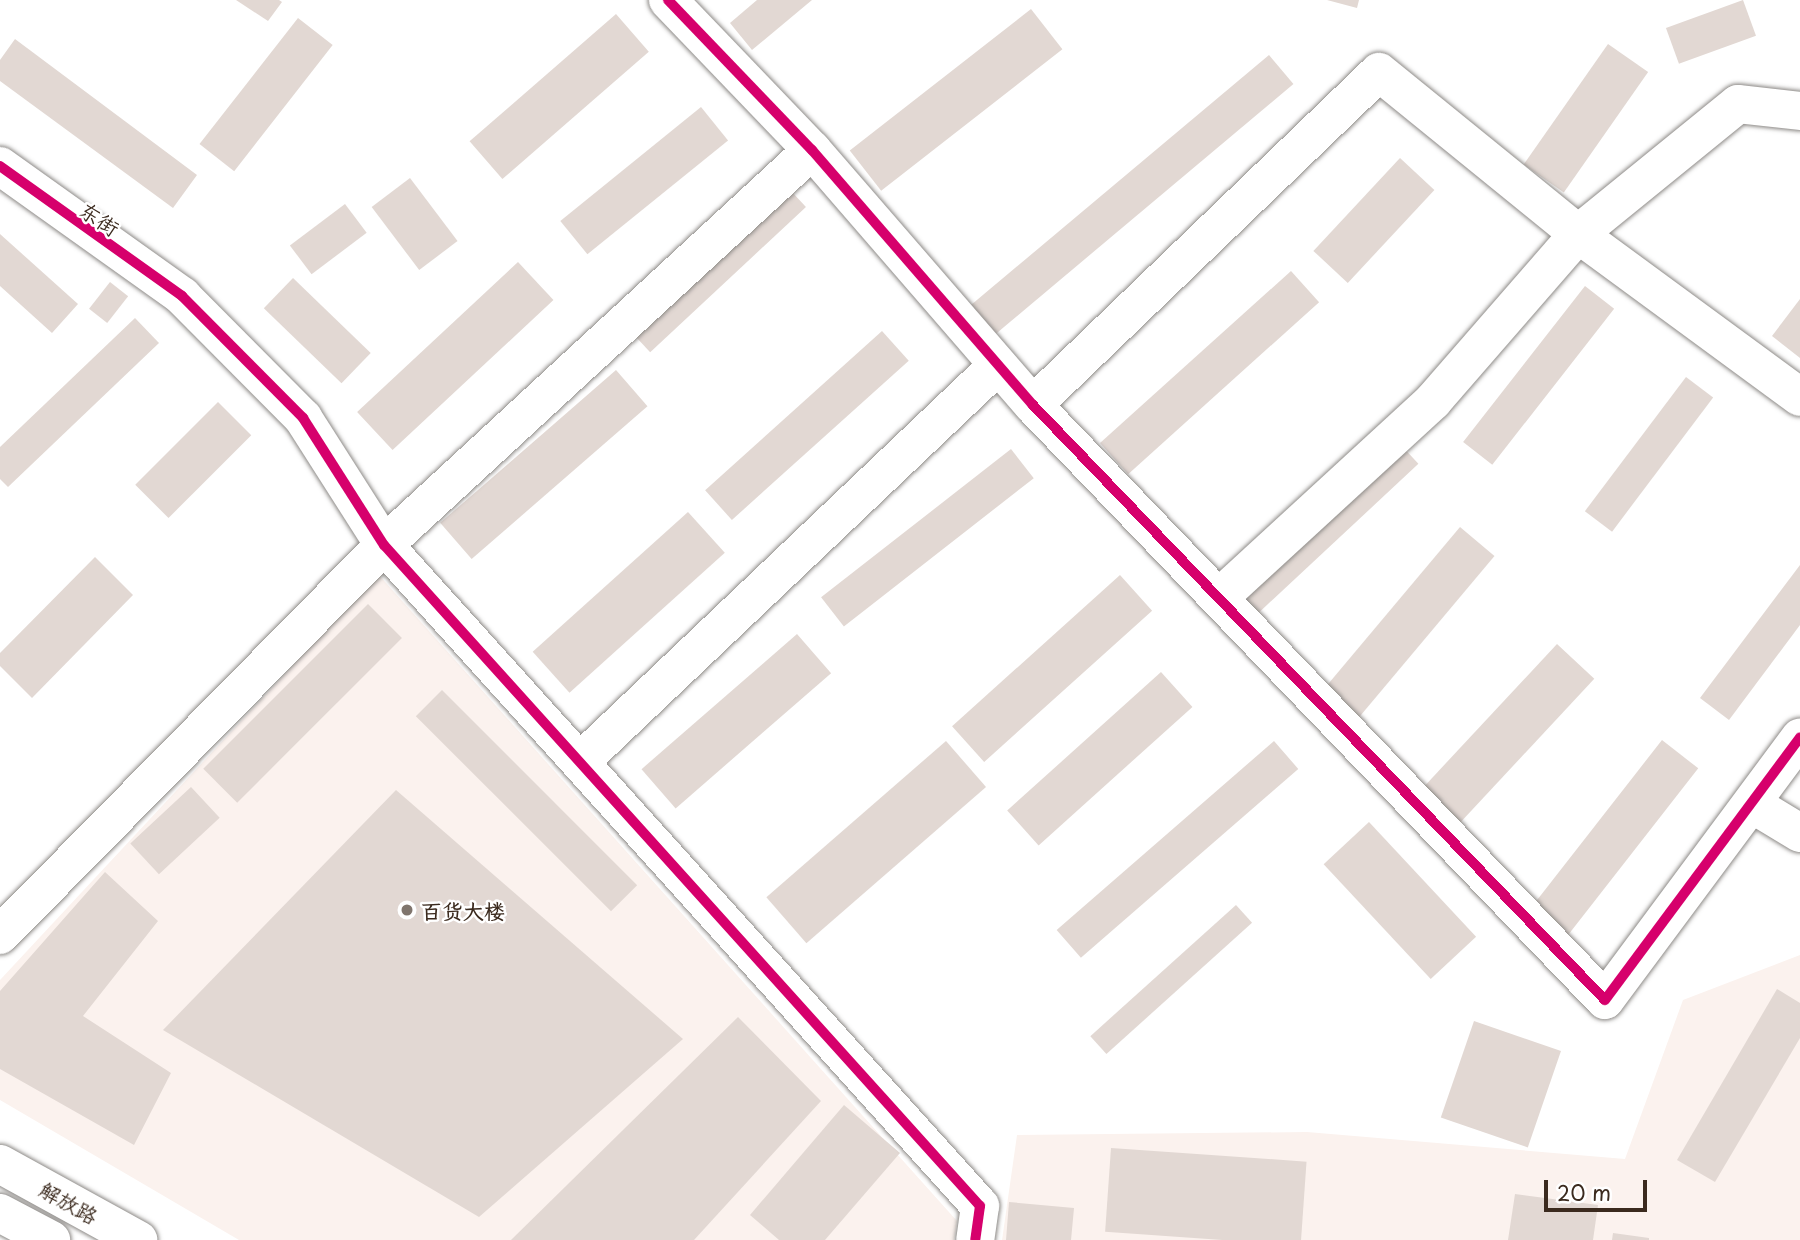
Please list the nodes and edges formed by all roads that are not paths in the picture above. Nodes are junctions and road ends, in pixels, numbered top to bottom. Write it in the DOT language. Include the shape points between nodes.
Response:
graph roads {
  1 [pos="668,0"];
  2 [pos="1800,111"];
  3 [pos="811,150"];
  4 [pos="0,166"];
  5 [pos="1578,234"];
  6 [pos="998,365"];
  7 [pos="1800,397"];
  8 [pos="1034,405"];
  9 [pos="384,545"];
  10 [pos="1222,596"];
  11 [pos="1800,737"];
  12 [pos="580,762"];
  13 [pos="1752,804"];
  14 [pos="1800,832"];
  15 [pos="0,935"];
  16 [pos="0,1164"];
  17 [pos="0,1213"];
  18 [pos="51,1240"];
  19 [pos="138,1240"];
  20 [pos="975,1240"];
  1 -- 3 [label="main road"];
  2 -- 5 [label="main road" via="1738,104"];
  3 -- 6 [label="main road"];
  3 -- 9 [label="main road"];
  4 -- 9 [label="main road, 东街" via="181,296 303,418"];
  5 -- 7 [label="main road"];
  5 -- 8 [label="main road" via="1396,79 1379,72"];
  5 -- 10 [label="main road" via="1433,401"];
  6 -- 8 [label="main road"];
  6 -- 12 [label="main road"];
  8 -- 10 [label="main road"];
  9 -- 12 [label="main road, 东街"];
  9 -- 15 [label="main road"];
  10 -- 13 [label="main road" via="1605,1000"];
  11 -- 13 [label="main road"];
  12 -- 20 [label="main road, 东街" via="980,1206"];
  13 -- 14 [label="main road"];
  16 -- 19 [label="main road, 解放路"];
  17 -- 18 [label="main road, 解放路"];
}
